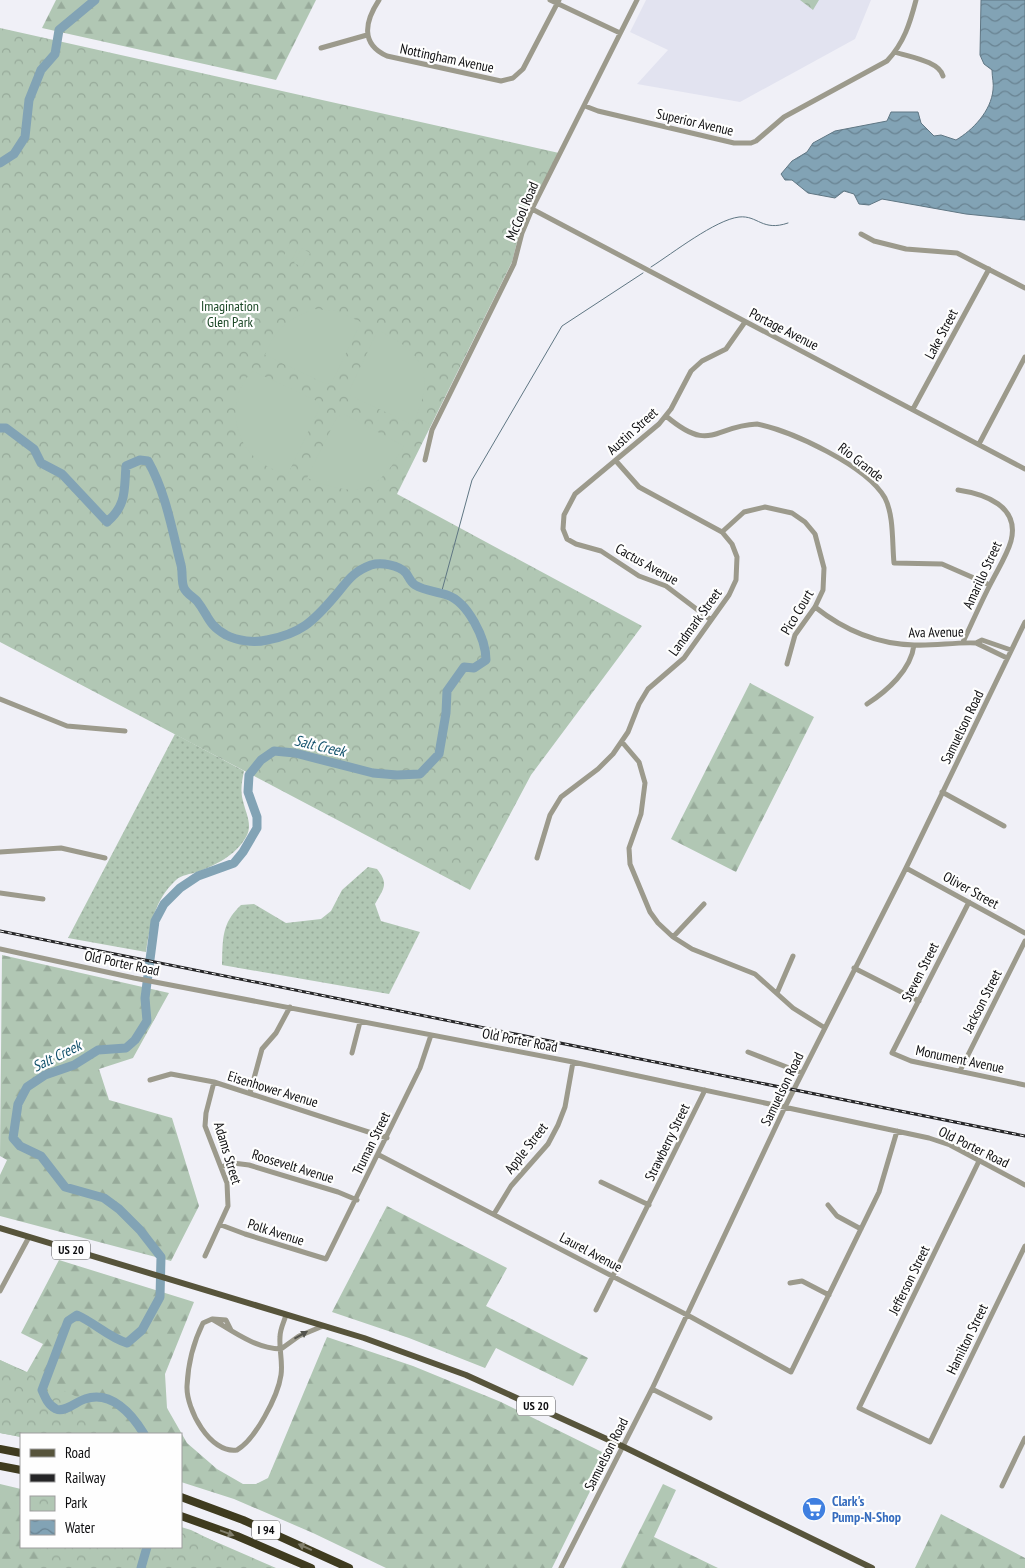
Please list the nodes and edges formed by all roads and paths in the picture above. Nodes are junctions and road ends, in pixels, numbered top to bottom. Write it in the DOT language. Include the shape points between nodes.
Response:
graph roads {
  1 [pos="379,0"];
  2 [pos="550,0"];
  3 [pos="637,0"];
  4 [pos="916,0"];
  5 [pos="558,2"];
  6 [pos="620,33"];
  7 [pos="367,35"];
  8 [pos="321,48"];
  9 [pos="895,52"];
  10 [pos="944,76"];
  11 [pos="585,106"];
  12 [pos="532,209"];
  13 [pos="861,234"];
  14 [pos="989,268"];
  15 [pos="1025,288"];
  16 [pos="745,322"];
  17 [pos="1025,357"];
  18 [pos="914,409"];
  19 [pos="666,416"];
  20 [pos="979,444"];
  21 [pos="425,460"];
  22 [pos="616,461"];
  23 [pos="1025,469"];
  24 [pos="958,490"];
  25 [pos="722,532"];
  26 [pos="567,538"];
  27 [pos="990,585"];
  28 [pos="815,608"];
  29 [pos="711,620"];
  30 [pos="1025,622"];
  31 [pos="963,642"];
  32 [pos="976,643"];
  33 [pos="914,645"];
  34 [pos="1011,650"];
  35 [pos="1007,658"];
  36 [pos="787,664"];
  37 [pos="0,699"];
  38 [pos="867,704"];
  39 [pos="125,731"];
  40 [pos="622,742"];
  41 [pos="942,792"];
  42 [pos="1004,826"];
  43 [pos="0,852"];
  44 [pos="105,858"];
  45 [pos="538,858"];
  46 [pos="906,868"];
  47 [pos="0,894"];
  48 [pos="44,899"];
  49 [pos="969,902"];
  50 [pos="704,904"];
  51 [pos="1025,933"];
  52 [pos="673,937"];
  53 [pos="1025,941"];
  54 [pos="0,949"];
  55 [pos="793,956"];
  56 [pos="854,968"];
  57 [pos="777,992"];
  58 [pos="918,1001"];
  59 [pos="290,1006"];
  60 [pos="360,1022"];
  61 [pos="825,1028"];
  62 [pos="431,1035"];
  63 [pos="748,1052"];
  64 [pos="352,1053"];
  65 [pos="892,1053"];
  66 [pos="573,1062"];
  67 [pos="960,1071"];
  68 [pos="802,1073"];
  69 [pos="150,1080"];
  70 [pos="214,1082"];
  71 [pos="1025,1085"];
  72 [pos="705,1090"];
  73 [pos="250,1093"];
  74 [pos="785,1106"];
  75 [pos="897,1131"];
  76 [pos="387,1138"];
  77 [pos="379,1155"];
  78 [pos="979,1161"];
  79 [pos="221,1168"];
  80 [pos="601,1182"];
  81 [pos="1025,1186"];
  82 [pos="356,1200"];
  83 [pos="649,1205"];
  84 [pos="828,1205"];
  85 [pos="494,1214"];
  86 [pos="221,1225"];
  87 [pos="0,1228"];
  88 [pos="861,1229"];
  89 [pos="29,1237"];
  90 [pos="1025,1246"];
  91 [pos="205,1256"];
  92 [pos="326,1259"];
  93 [pos="613,1277"];
  94 [pos="790,1282"];
  95 [pos="0,1291"];
  96 [pos="830,1295"];
  97 [pos="596,1310"];
  98 [pos="286,1314"];
  99 [pos="686,1314"];
  100 [pos="323,1326"];
  101 [pos="281,1349"];
  102 [pos="652,1389"];
  103 [pos="710,1418"];
  104 [pos="1025,1438"];
  105 [pos="930,1442"];
  106 [pos="622,1446"];
  107 [pos="0,1449"];
  108 [pos="20,1453"];
  109 [pos="0,1466"];
  110 [pos="20,1470"];
  111 [pos="1002,1486"];
  112 [pos="182,1497"];
  113 [pos="182,1516"];
  114 [pos="311,1568"];
  115 [pos="349,1568"];
  116 [pos="561,1568"];
  117 [pos="872,1568"];
  1 -- 7 [label="street" via="369,17"];
  2 -- 5 [label="street"];
  3 -- 6 [label="street, McCool Road"];
  4 -- 9 [label="street" via="906,33"];
  5 -- 6 [label="street"];
  5 -- 7 [label="street, Nottingham Avenue" via="523,70 507,80 494,80 387,56 373,46"];
  6 -- 11 [label="street, McCool Road"];
  7 -- 8 [label="street"];
  9 -- 10 [label="street" via="934,65"];
  9 -- 11 [label="street, Superior Avenue" via="878,67 784,117 762,137 750,143 734,143"];
  11 -- 12 [label="street, McCool Road"];
  12 -- 16 [label="street, Portage Avenue"];
  12 -- 21 [label="street, McCool Road" via="514,264 432,430"];
  13 -- 14 [label="street" via="874,241 906,249 957,253"];
  14 -- 15 [label="street"];
  14 -- 18 [label="street, Lake Street"];
  16 -- 18 [label="street, Portage Avenue"];
  16 -- 19 [label="street, Austin Street" via="726,349 691,371"];
  17 -- 20 [label="street"];
  18 -- 20 [label="street, Portage Avenue"];
  19 -- 22 [label="street, Austin Street"];
  19 -- 27 [label="street, Rio Grande" via="691,434 709,436 757,424 827,450 872,483 885,498 894,563 942,564"];
  20 -- 23 [label="street, Portage Avenue"];
  22 -- 25 [label="street" via="639,488"];
  22 -- 26 [label="street, Austin Street" via="579,489 571,500 564,522"];
  24 -- 27 [label="street, Amarillo Street" via="975,492 995,501 1011,521 1012,539"];
  25 -- 28 [label="street, Pico Court" via="736,517 757,508 786,510 805,522 815,534 824,568 824,590"];
  25 -- 29 [label="street, Landmark Street" via="735,551 738,572 733,588"];
  26 -- 29 [label="street, Cactus Avenue" via="601,551 645,580 666,586"];
  27 -- 31 [label="street, Amarillo Street"];
  28 -- 33 [label="street, Ava Avenue" via="860,635 883,642"];
  28 -- 36 [label="street, Pico Court" via="795,635"];
  29 -- 40 [label="street, Landmark Street" via="679,664 648,689"];
  30 -- 34 [label="street, Samuelson Road"];
  31 -- 32 [label="street, Ava Avenue"];
  31 -- 33 [label="street, Ava Avenue"];
  32 -- 34 [label="street, Ava Avenue" via="982,640"];
  32 -- 35 [label="street, Ava Avenue"];
  33 -- 38 [label="street" via="913,656 905,668"];
  34 -- 35 [label="street, Samuelson Road"];
  35 -- 41 [label="street, Samuelson Road"];
  37 -- 39 [label="street" via="32,715 67,726"];
  40 -- 45 [label="street, Landmark Street" via="598,769 561,797 550,814"];
  40 -- 52 [label="street" via="639,762 645,784 641,814 630,848 632,872 650,912"];
  41 -- 42 [label="street"];
  41 -- 46 [label="street, Samuelson Road"];
  43 -- 44 [label="street" via="62,848"];
  46 -- 49 [label="street, Oliver Street"];
  46 -- 56 [label="street, Samuelson Road"];
  47 -- 48 [label="street"];
  49 -- 51 [label="street, Oliver Street"];
  49 -- 58 [label="street, Steven Street"];
  50 -- 52 [label="street"];
  52 -- 57 [label="street" via="706,956 750,971"];
  53 -- 67 [label="street, Jackson Street"];
  54 -- 59 [label="street, Old Porter Road" via="134,978"];
  55 -- 57 [label="street"];
  56 -- 58 [label="street"];
  56 -- 61 [label="street, Samuelson Road"];
  57 -- 61 [label="street" via="803,1016"];
  58 -- 65 [label="street, Steven Street"];
  59 -- 60 [label="street, Old Porter Road"];
  59 -- 73 [label="street" via="276,1033 262,1049"];
  60 -- 62 [label="street, Old Porter Road"];
  60 -- 64 [label="street"];
  61 -- 68 [label="street, Samuelson Road"];
  62 -- 66 [label="street, Old Porter Road"];
  62 -- 76 [label="street, Truman Street" via="424,1061"];
  63 -- 68 [label="street"];
  65 -- 67 [label="street, Monument Avenue" via="911,1061"];
  66 -- 72 [label="street, Old Porter Road"];
  66 -- 85 [label="street, Apple Street" via="565,1107 558,1125 548,1144 510,1186"];
  67 -- 71 [label="street, Monument Avenue"];
  68 -- 74 [label="street, Samuelson Road"];
  69 -- 70 [label="street, Eisenhower Avenue" via="171,1074"];
  70 -- 73 [label="street, Eisenhower Avenue"];
  70 -- 79 [label="street, Adams Street" via="205,1126"];
  72 -- 74 [label="street, Old Porter Road"];
  72 -- 83 [label="street, Strawberry Street"];
  73 -- 76 [label="street, Eisenhower Avenue"];
  74 -- 75 [label="street, Old Porter Road"];
  74 -- 99 [label="street, Samuelson Road"];
  75 -- 78 [label="street, Old Porter Road" via="929,1138"];
  75 -- 88 [label="street" via="885,1176"];
  76 -- 77 [label="street, Truman Street"];
  77 -- 82 [label="street, Truman Street"];
  77 -- 85 [label="street, Laurel Avenue"];
  78 -- 81 [label="street, Old Porter Road"];
  78 -- 105 [label="street, Jefferson Street" via="859,1408"];
  79 -- 82 [label="street, Roosevelt Avenue" via="233,1163 249,1165"];
  79 -- 86 [label="street, Adams Street" via="227,1183 228,1206"];
  80 -- 83 [label="street"];
  82 -- 92 [label="street, Truman Street"];
  83 -- 93 [label="street, Strawberry Street"];
  84 -- 88 [label="street" via="836,1216"];
  85 -- 93 [label="street, Laurel Avenue"];
  86 -- 91 [label="street, Adams Street"];
  86 -- 92 [label="street, Polk Avenue"];
  87 -- 89 [label="main road, US 20"];
  88 -- 96 [label="street"];
  89 -- 95 [label="street"];
  89 -- 98 [label="main road, US 20"];
  90 -- 105 [label="street, Hamilton Street"];
  93 -- 97 [label="street, Strawberry Street"];
  93 -- 99 [label="street, Laurel Avenue"];
  94 -- 96 [label="street" via="802,1281"];
  96 -- 99 [label="street, Laurel Avenue" via="790,1372"];
  98 -- 100 [label="main road, US 20"];
  98 -- 101 [label="street" via="280,1338"];
  99 -- 102 [label="street, Samuelson Road"];
  101 -- 100 [label="street, one-way" via="299,1336"];
  100 -- 106 [label="main road, US 20" via="466,1375"];
  101 -- 101 [label="street" via="281,1376 268,1409 242,1447 225,1449 204,1431 188,1395 187,1386 203,1323 212,1319 226,1320 231,1330 268,1348"];
  102 -- 103 [label="street"];
  102 -- 106 [label="street, Samuelson Road"];
  104 -- 111 [label="street"];
  106 -- 116 [label="street, Samuelson Road"];
  106 -- 117 [label="main road, US 20"];
  107 -- 108 [label="highway"];
  109 -- 110 [label="highway"];
  115 -- 112 [label="highway, I 94, one-way" via="243,1520"];
  113 -- 114 [label="highway, I 94, one-way"];
}
